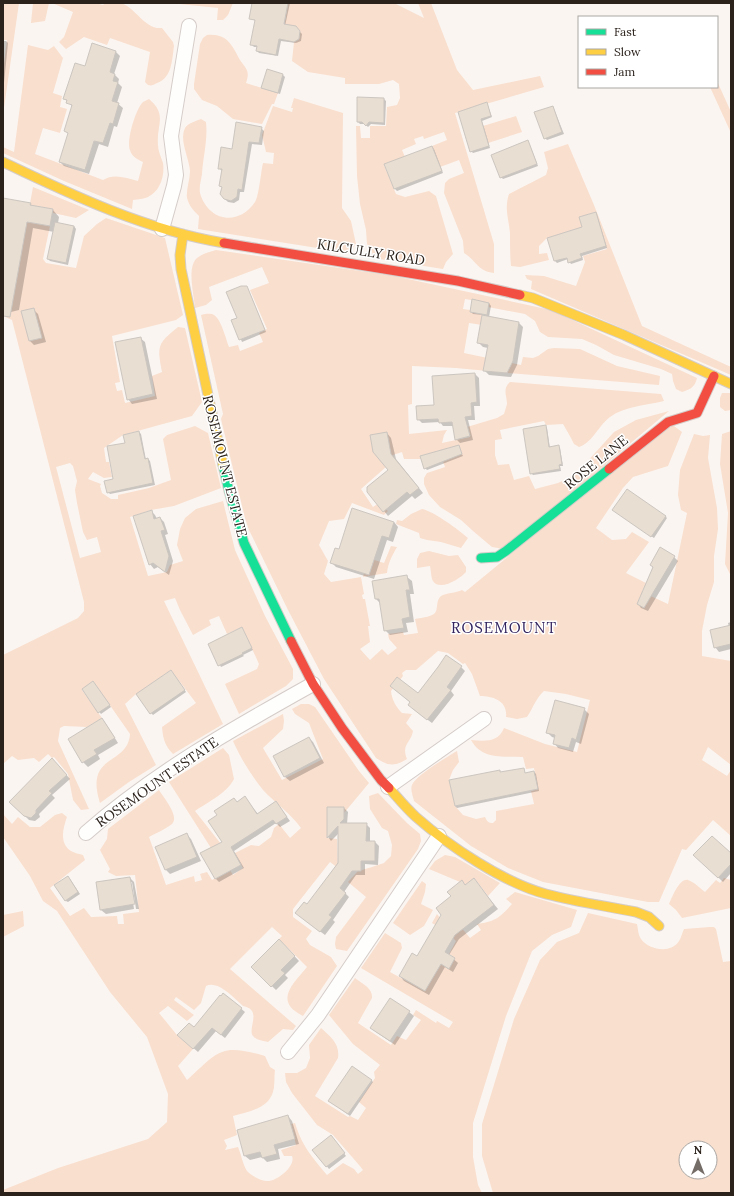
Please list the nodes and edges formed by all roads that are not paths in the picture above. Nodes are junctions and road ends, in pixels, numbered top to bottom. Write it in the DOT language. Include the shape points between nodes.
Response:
graph roads {
  1 [pos="189,26"];
  2 [pos="3,162"];
  3 [pos="162,229"];
  4 [pos="183,234"];
  5 [pos="714,376"];
  6 [pos="731,384"];
  7 [pos="481,558"];
  8 [pos="313,684"];
  9 [pos="484,719"];
  10 [pos="388,787"];
  11 [pos="86,832"];
  12 [pos="439,836"];
  13 [pos="660,926"];
  14 [pos="288,1052"];
  1 -- 3 [label="street" via="171,136 176,175"];
  2 -- 3 [label="street, KILCULLY ROAD" via="60,189"];
  3 -- 4 [label="street, KILCULLY ROAD"];
  4 -- 5 [label="street, KILCULLY ROAD" via="451,280 533,298 617,332"];
  4 -- 8 [label="street, ROSEMOUNT ESTATE" via="180,269 235,513 254,567"];
  5 -- 6 [label="street, KILCULLY ROAD"];
  5 -- 7 [label="street, ROSE LANE" via="697,413 668,422 498,557"];
  8 -- 10 [label="street, ROSEMOUNT ESTATE" via="369,765"];
  8 -- 11 [label="street, ROSEMOUNT ESTATE" via="236,727 169,770"];
  9 -- 10 [label="street"];
  10 -- 12 [label="street, ROSEMOUNT ESTATE" via="414,816"];
  12 -- 13 [label="street, ROSEMOUNT ESTATE" via="494,872 531,889 636,912 649,917"];
  12 -- 14 [label="street" via="318,1015"];
}
